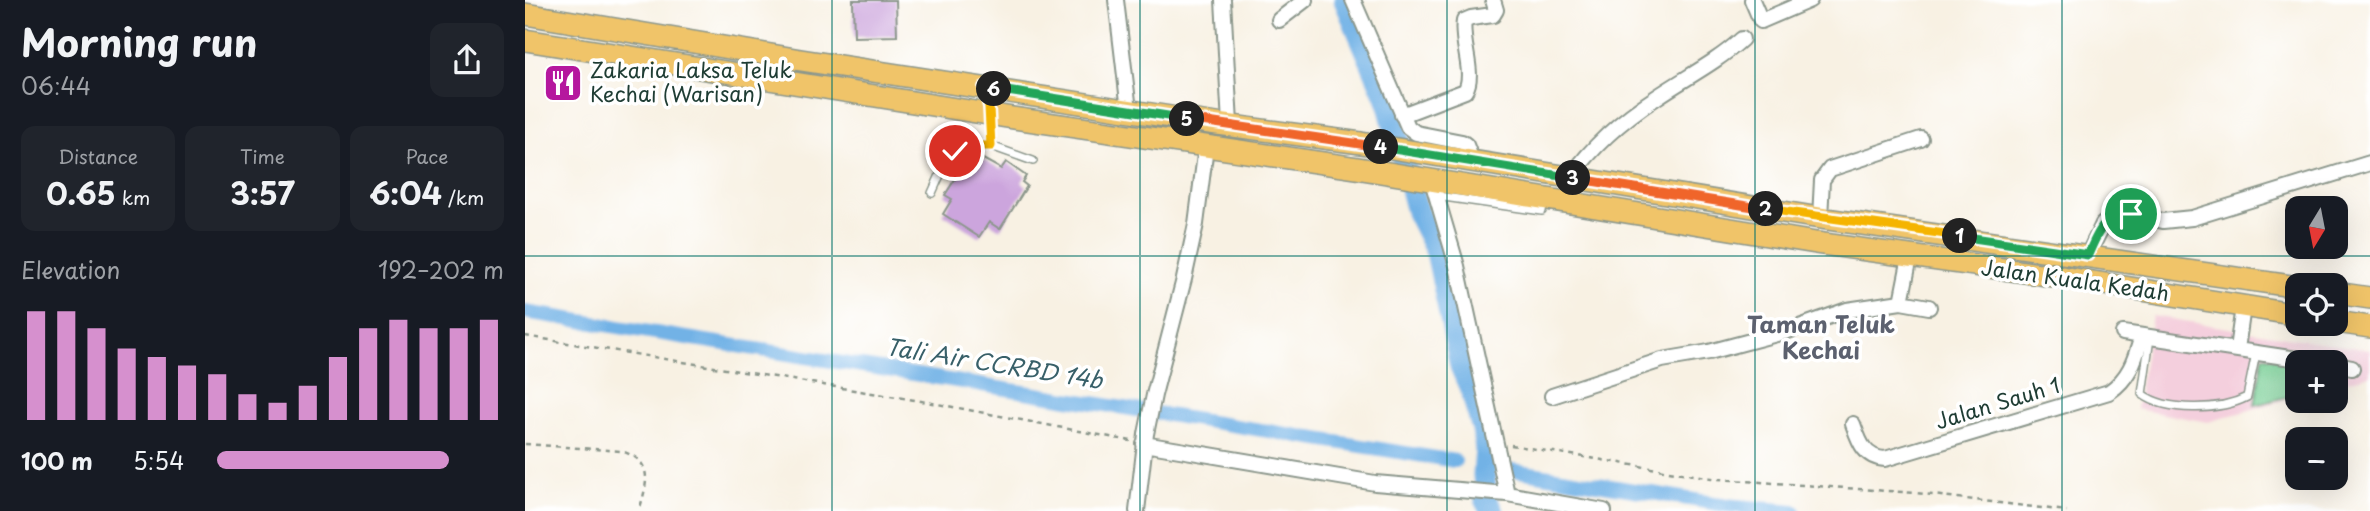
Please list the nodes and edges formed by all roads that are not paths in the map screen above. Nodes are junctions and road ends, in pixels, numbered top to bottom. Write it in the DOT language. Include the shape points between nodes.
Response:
graph roads {
  1 [pos="1117,0"];
  2 [pos="1223,0"];
  3 [pos="1305,0"];
  4 [pos="1353,0"];
  5 [pos="1493,0"];
  6 [pos="1752,0"];
  7 [pos="1810,0"];
  8 [pos="525,14"];
  9 [pos="1279,20"];
  10 [pos="654,34"];
  11 [pos="1742,39"];
  12 [pos="525,40"];
  13 [pos="651,61"];
  14 [pos="984,87"];
  15 [pos="1129,110"];
  16 [pos="990,114"];
  17 [pos="1402,115"];
  18 [pos="1230,124"];
  19 [pos="1921,139"];
  20 [pos="991,146"];
  21 [pos="1206,147"];
  22 [pos="1033,161"];
  23 [pos="1473,163"];
  24 [pos="2370,163"];
  25 [pos="1570,178"];
  26 [pos="1433,186"];
  27 [pos="932,193"];
  28 [pos="1821,218"];
  29 [pos="2088,255"];
  30 [pos="1910,257"];
  31 [pos="2285,285"];
  32 [pos="2348,295"];
  33 [pos="2370,298"];
  34 [pos="1901,302"];
  35 [pos="1929,307"];
  36 [pos="2243,307"];
  37 [pos="2285,314"];
  38 [pos="2348,324"];
  39 [pos="2370,327"];
  40 [pos="2123,333"];
  41 [pos="2146,336"];
  42 [pos="2237,349"];
  43 [pos="2256,353"];
  44 [pos="2285,357"];
  45 [pos="2348,367"];
  46 [pos="2352,368"];
  47 [pos="1552,396"];
  48 [pos="1853,424"];
  49 [pos="1145,439"];
  50 [pos="1500,493"];
  51 [pos="1137,511"];
  52 [pos="1604,511"];
  1 -- 15 [label="street"];
  2 -- 18 [label="street"];
  3 -- 9 [label="street"];
  4 -- 17 [label="street"];
  5 -- 17 [label="street" via="1493,15 1466,19 1463,24 1470,82 1465,91"];
  6 -- 7 [label="street" via="1761,21"];
  8 -- 10 [label="main road, Jalan Kuala Kedah"];
  10 -- 13 [label="main road"];
  10 -- 14 [label="main road, Jalan Kuala Kedah"];
  11 -- 25 [label="street" via="1606,136"];
  12 -- 13 [label="main road, Jalan Kuala Kedah"];
  13 -- 16 [label="main road, Jalan Kuala Kedah"];
  14 -- 15 [label="main road, Jalan Kuala Kedah"];
  14 -- 16 [label="main road"];
  15 -- 18 [label="main road, Jalan Kuala Kedah"];
  16 -- 20 [label="lane"];
  16 -- 21 [label="main road, Jalan Kuala Kedah"];
  17 -- 23 [label="street" via="1413,132 1462,142"];
  18 -- 23 [label="main road, Jalan Kuala Kedah"];
  19 -- 28 [label="street" via="1830,169 1822,180"];
  20 -- 22 [label="lane"];
  20 -- 27 [label="lane" via="955,151"];
  21 -- 26 [label="main road, Jalan Kuala Kedah" via="1357,168"];
  21 -- 49 [label="street" via="1184,279"];
  23 -- 25 [label="main road, Jalan Kuala Kedah"];
  24 -- 29 [label="street" via="2192,218 2113,217 2103,224"];
  25 -- 28 [label="main road, Jalan Kuala Kedah"];
  26 -- 30 [label="main road, Jalan Kuala Kedah" via="1545,199"];
  26 -- 50 [label="street" via="1498,443"];
  28 -- 29 [label="main road, Jalan Kuala Kedah"];
  29 -- 31 [label="main road, Jalan Kuala Kedah"];
  30 -- 34 [label="street"];
  30 -- 36 [label="main road, Jalan Kuala Kedah"];
  32 -- 33 [label="main road"];
  34 -- 35 [label="street"];
  34 -- 47 [label="street" via="1847,310 1788,331 1663,360"];
  36 -- 37 [label="main road, Jalan Kuala Kedah"];
  36 -- 42 [label="street"];
  38 -- 39 [label="main road"];
  40 -- 41 [label="street"];
  41 -- 42 [label="street"];
  41 -- 43 [label="lane" via="2142,394 2152,401 2204,408 2241,400 2247,397"];
  41 -- 48 [label="street, Jalan Sauh 1" via="2129,374 2109,392 1885,459 1865,451"];
  42 -- 43 [label="street"];
  43 -- 44 [label="street"];
  45 -- 46 [label="street"];
  49 -- 50 [label="street" via="1375,483"];
  49 -- 51 [label="street"];
  50 -- 52 [label="street"];
}
